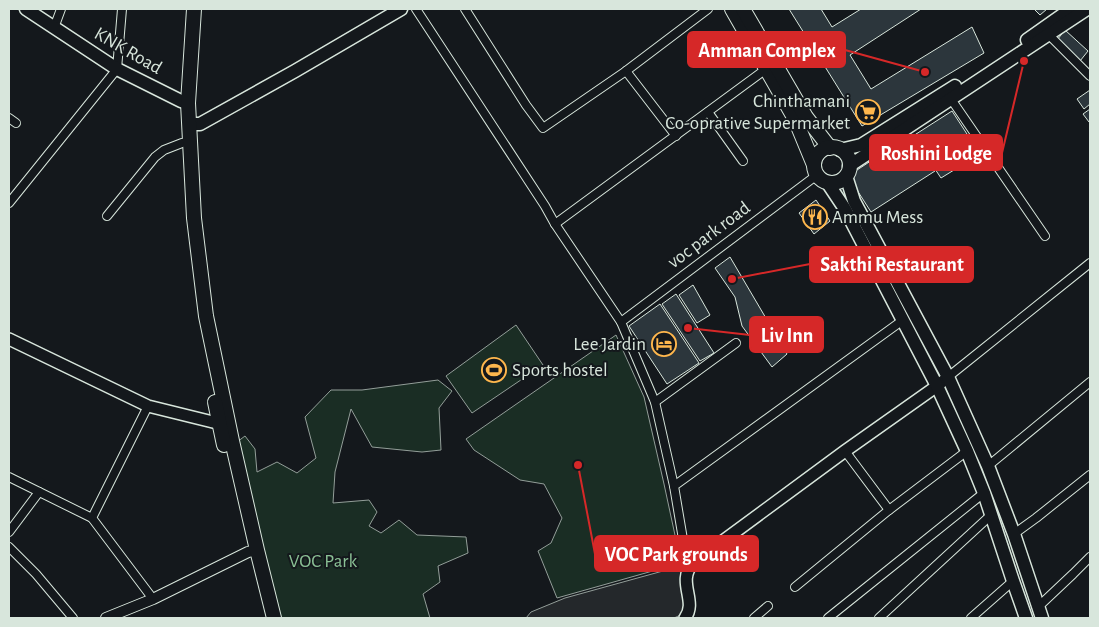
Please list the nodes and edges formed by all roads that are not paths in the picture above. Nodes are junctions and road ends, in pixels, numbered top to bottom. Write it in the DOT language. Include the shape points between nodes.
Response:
graph roads {
  1 [pos="26,9"];
  2 [pos="61,9"];
  3 [pos="122,9"];
  4 [pos="186,9"];
  5 [pos="194,9"];
  6 [pos="401,9"];
  7 [pos="416,9"];
  8 [pos="464,9"];
  9 [pos="708,9"];
  10 [pos="732,9"];
  11 [pos="743,9"];
  12 [pos="1071,9"];
  13 [pos="1088,9"];
  14 [pos="54,28"];
  15 [pos="1046,31"];
  16 [pos="117,69"];
  17 [pos="766,69"];
  18 [pos="626,71"];
  19 [pos="1090,76"];
  20 [pos="951,99"];
  21 [pos="184,102"];
  22 [pos="708,112"];
  23 [pos="190,124"];
  24 [pos="676,136"];
  25 [pos="182,143"];
  26 [pos="835,149"];
  27 [pos="743,161"];
  28 [pos="847,171"];
  29 [pos="819,174"];
  30 [pos="9,203"];
  31 [pos="107,216"];
  32 [pos="555,224"];
  33 [pos="1045,236"];
  34 [pos="1090,263"];
  35 [pos="903,320"];
  36 [pos="621,322"];
  37 [pos="9,339"];
  38 [pos="736,343"];
  39 [pos="948,377"];
  40 [pos="1090,382"];
  41 [pos="937,386"];
  42 [pos="656,402"];
  43 [pos="148,406"];
  44 [pos="224,424"];
  45 [pos="846,451"];
  46 [pos="967,451"];
  47 [pos="988,466"];
  48 [pos="1090,475"];
  49 [pos="9,478"];
  50 [pos="674,486"];
  51 [pos="996,486"];
  52 [pos="38,492"];
  53 [pos="984,493"];
  54 [pos="889,510"];
  55 [pos="990,515"];
  56 [pos="92,518"];
  57 [pos="9,532"];
  58 [pos="1014,534"];
  59 [pos="9,547"];
  60 [pos="252,551"];
  61 [pos="1090,557"];
  62 [pos="688,569"];
  63 [pos="1013,581"];
  64 [pos="795,587"];
  65 [pos="153,599"];
  66 [pos="768,606"];
  67 [pos="1040,613"];
  68 [pos="73,618"];
  69 [pos="106,618"];
  70 [pos="264,618"];
  71 [pos="274,618"];
  72 [pos="686,618"];
  73 [pos="754,618"];
  74 [pos="828,618"];
  75 [pos="879,618"];
  76 [pos="971,618"];
  77 [pos="1026,618"];
  1 -- 14 [label="main road, KNK Road"];
  2 -- 14 [label="street"];
  3 -- 16 [label="street"];
  4 -- 21 [label="highway"];
  5 -- 21 [label="highway"];
  6 -- 23 [label="main road" via="200,124"];
  7 -- 32 [label="street"];
  8 -- 18 [label="street" via="543,128"];
  9 -- 18 [label="street"];
  10 -- 17 [label="highway"];
  11 -- 26 [label="highway" via="806,117"];
  12 -- 15 [label="main road"];
  13 -- 15 [label="main road"];
  14 -- 16 [label="main road, KNK Road"];
  15 -- 19 [label="street"];
  15 -- 20 [label="main road"];
  15 -- 26 [label="main road" via="861,146"];
  16 -- 21 [label="main road, KNK Road"];
  16 -- 30 [label="street"];
  17 -- 22 [label="street"];
  17 -- 29 [label="highway" via="795,119"];
  18 -- 24 [label="street"];
  20 -- 28 [label="main road"];
  20 -- 33 [label="street"];
  21 -- 23 [label="highway"];
  21 -- 25 [label="highway"];
  22 -- 24 [label="street"];
  22 -- 27 [label="street"];
  23 -- 44 [label="highway" via="194,218"];
  24 -- 32 [label="street"];
  25 -- 31 [label="street" via="155,157"];
  25 -- 44 [label="highway" via="187,221 200,316"];
  26 -- 28 [label="highway" via="847,157"];
  26 -- 29 [label="highway" via="825,149 817,155"];
  28 -- 29 [label="highway" via="839,181 831,183"];
  28 -- 39 [label="main road" via="854,201"];
  29 -- 35 [label="main road" via="846,209"];
  29 -- 36 [label="street, voc park road"];
  32 -- 36 [label="street"];
  34 -- 39 [label="street"];
  35 -- 41 [label="main road"];
  35 -- 50 [label="street"];
  36 -- 42 [label="street"];
  37 -- 43 [label="main road"];
  38 -- 42 [label="street"];
  39 -- 41 [label="main road"];
  39 -- 47 [label="main road"];
  40 -- 47 [label="street"];
  41 -- 45 [label="main road"];
  41 -- 46 [label="main road"];
  42 -- 50 [label="street"];
  43 -- 44 [label="main road"];
  43 -- 56 [label="street"];
  44 -- 60 [label="highway"];
  45 -- 54 [label="street"];
  45 -- 62 [label="main road"];
  46 -- 53 [label="main road"];
  46 -- 54 [label="street"];
  47 -- 51 [label="main road"];
  48 -- 58 [label="street"];
  49 -- 52 [label="street"];
  50 -- 62 [label="street"];
  51 -- 53 [label="street"];
  51 -- 58 [label="main road"];
  52 -- 56 [label="street"];
  52 -- 57 [label="street"];
  53 -- 55 [label="main road"];
  53 -- 74 [label="street"];
  54 -- 64 [label="street"];
  55 -- 63 [label="main road"];
  55 -- 75 [label="street"];
  56 -- 65 [label="street"];
  58 -- 67 [label="main road"];
  59 -- 68 [label="street"];
  60 -- 65 [label="street"];
  60 -- 70 [label="highway"];
  60 -- 71 [label="highway"];
  61 -- 67 [label="street"];
  62 -- 72 [label="main road" via="690,610"];
  63 -- 76 [label="street"];
  63 -- 77 [label="main road"];
  65 -- 69 [label="street"];
  66 -- 73 [label="street"];
}
